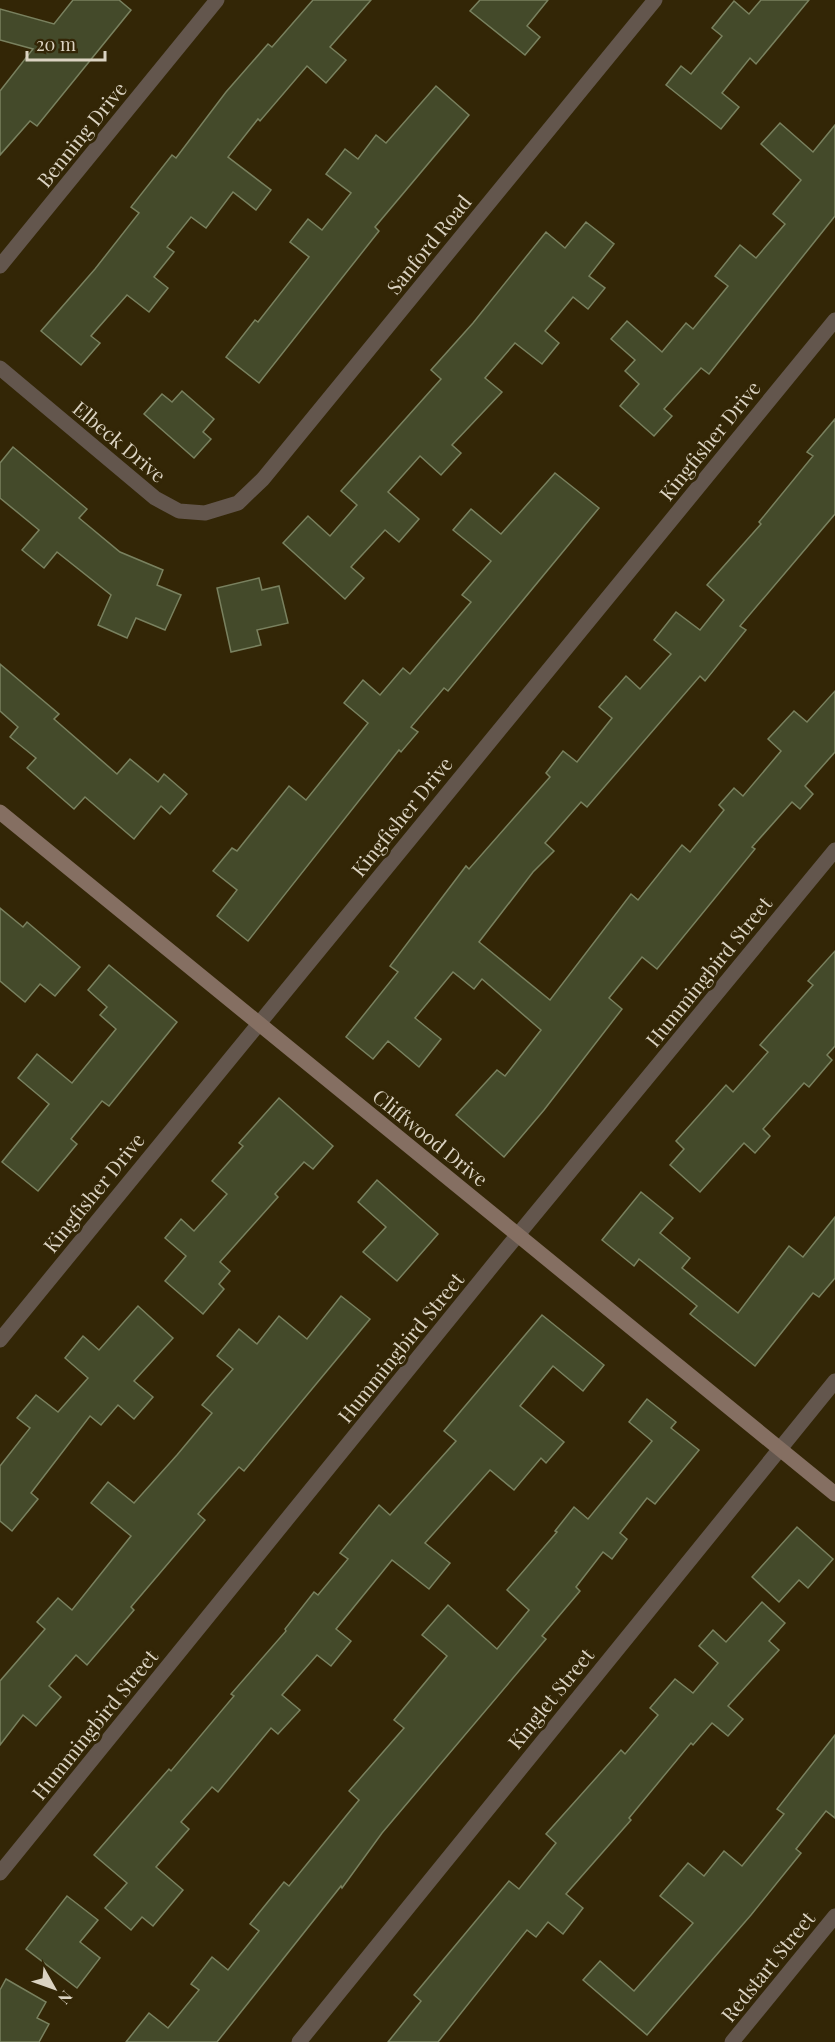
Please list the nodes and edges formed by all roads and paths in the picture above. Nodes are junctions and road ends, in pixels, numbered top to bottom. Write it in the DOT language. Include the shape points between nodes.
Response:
graph roads {
  1 [pos="218,0"];
  2 [pos="655,0"];
  3 [pos="0,266"];
  4 [pos="835,320"];
  5 [pos="0,368"];
  6 [pos="227,506"];
  7 [pos="0,812"];
  8 [pos="835,850"];
  9 [pos="258,1023"];
  10 [pos="518,1235"];
  11 [pos="0,1340"];
  12 [pos="835,1381"];
  13 [pos="779,1449"];
  14 [pos="835,1494"];
  15 [pos="0,1873"];
  16 [pos="835,1916"];
  17 [pos="299,2042"];
  18 [pos="732,2042"];
  1 -- 3 [label="street, Benning Drive"];
  2 -- 6 [label="street, Sanford Road" via="263,479 238,502"];
  4 -- 9 [label="street, Kingfisher Drive"];
  5 -- 6 [label="street, Elbeck Drive" via="155,498 179,511 205,513"];
  7 -- 9 [label="street, Cliffwood Drive"];
  8 -- 10 [label="street, Hummingbird Street"];
  9 -- 10 [label="street, Cliffwood Drive"];
  9 -- 11 [label="street, Kingfisher Drive"];
  10 -- 13 [label="street, Cliffwood Drive"];
  10 -- 15 [label="street, Hummingbird Street"];
  12 -- 13 [label="street, Kinglet Street"];
  13 -- 14 [label="street, Cliffwood Drive"];
  13 -- 17 [label="street, Kinglet Street"];
  16 -- 18 [label="street, Redstart Street"];
}
